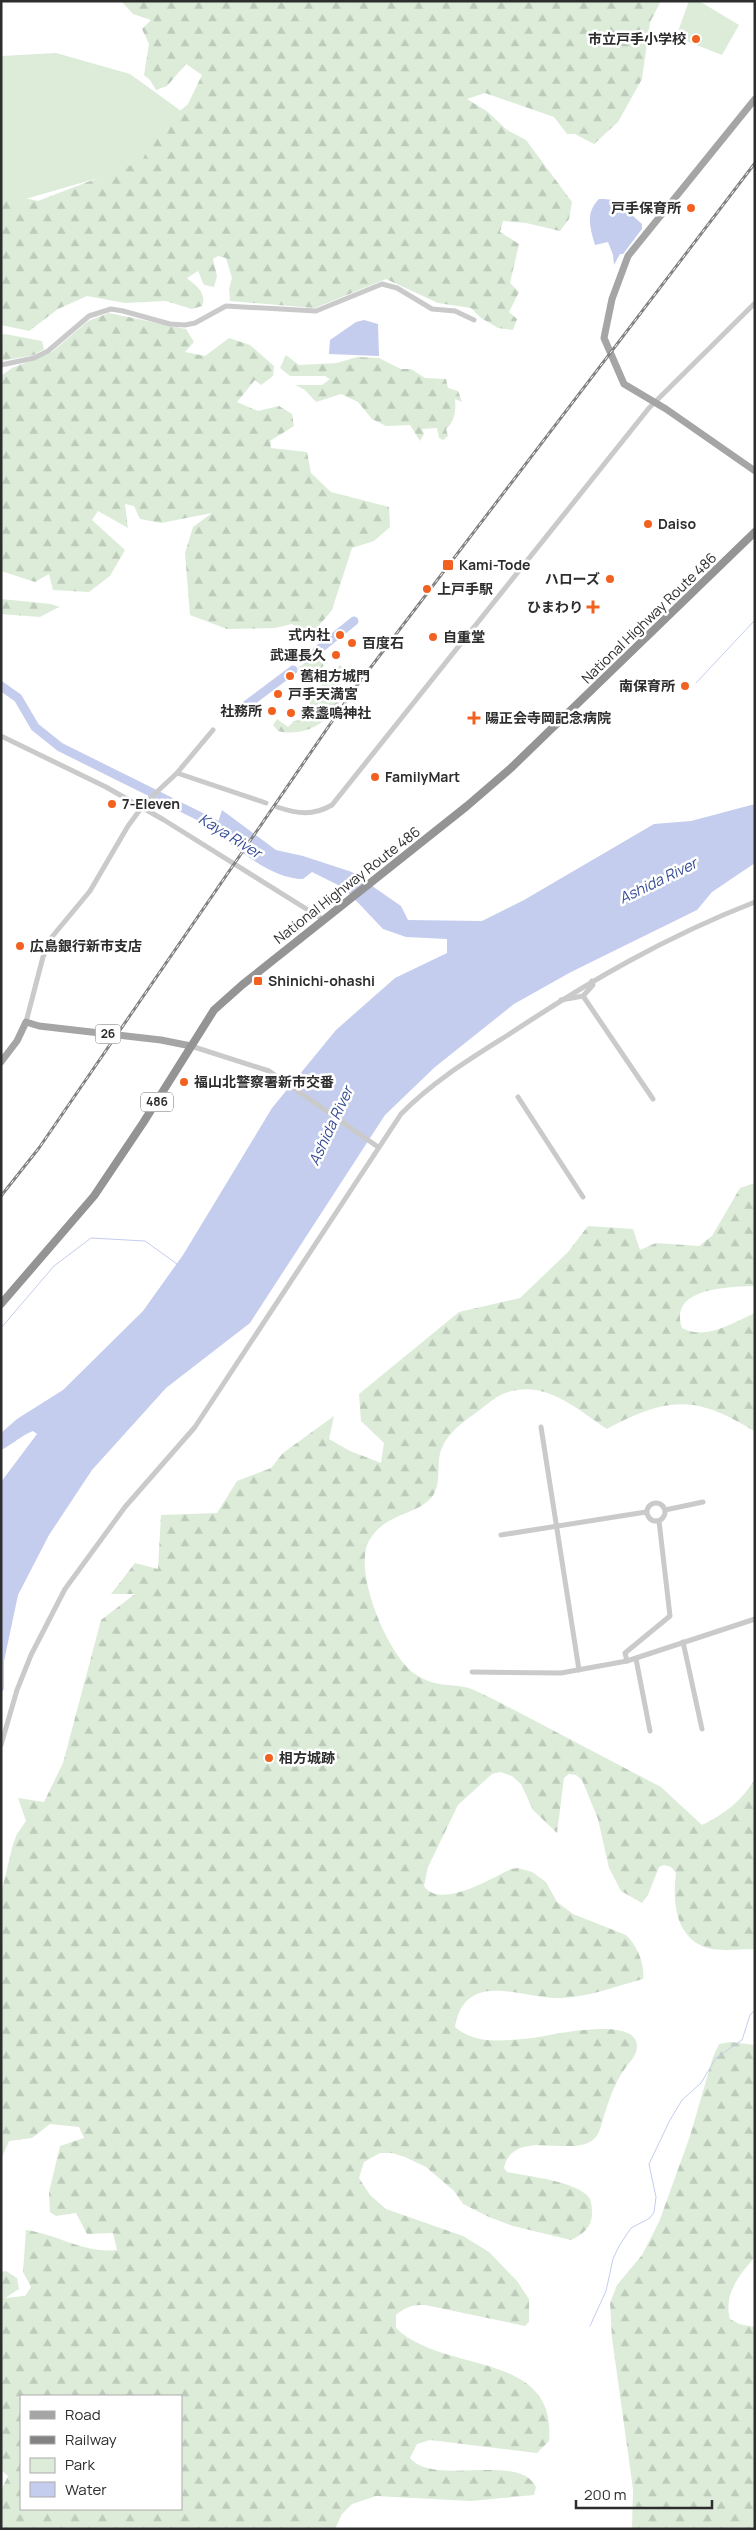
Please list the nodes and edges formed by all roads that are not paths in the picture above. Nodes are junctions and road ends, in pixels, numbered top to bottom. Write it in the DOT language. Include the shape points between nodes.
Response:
graph roads {
  1 [pos="755,98"];
  2 [pos="755,303"];
  3 [pos="474,320"];
  4 [pos="1,365"];
  5 [pos="655,402"];
  6 [pos="755,470"];
  7 [pos="755,532"];
  8 [pos="213,730"];
  9 [pos="1,736"];
  10 [pos="177,773"];
  11 [pos="266,803"];
  12 [pos="143,805"];
  13 [pos="278,807"];
  14 [pos="755,902"];
  15 [pos="324,920"];
  16 [pos="592,980"];
  17 [pos="583,996"];
  18 [pos="561,1000"];
  19 [pos="26,1022"];
  20 [pos="191,1046"];
  21 [pos="1,1062"];
  22 [pos="518,1097"];
  23 [pos="653,1099"];
  24 [pos="378,1147"];
  25 [pos="582,1197"];
  26 [pos="3,1303"];
  27 [pos="541,1427"];
  28 [pos="703,1502"];
  29 [pos="665,1510"];
  30 [pos="646,1512"];
  31 [pos="659,1521"];
  32 [pos="558,1526"];
  33 [pos="501,1535"];
  34 [pos="755,1619"];
  35 [pos="683,1642"];
  36 [pos="636,1659"];
  37 [pos="627,1661"];
  38 [pos="579,1670"];
  39 [pos="472,1672"];
  40 [pos="702,1729"];
  41 [pos="650,1731"];
  42 [pos="1,1745"];
  1 -- 5 [label="main road" via="628,256 612,299 605,325 607,348 624,384"];
  2 -- 5 [label="street"];
  3 -- 4 [label="street" via="456,311 432,309 397,288 382,284 316,311 231,306 185,325 111,310 89,316 41,355"];
  5 -- 6 [label="main road"];
  5 -- 13 [label="street" via="332,805 322,811 303,814"];
  7 -- 15 [label="highway, National Highway Route 486 / 486" via="510,768"];
  8 -- 10 [label="street"];
  9 -- 12 [label="street"];
  10 -- 11 [label="street"];
  10 -- 12 [label="street"];
  12 -- 15 [label="street"];
  12 -- 19 [label="street" via="90,891 48,944"];
  14 -- 16 [label="street" via="672,937"];
  15 -- 20 [label="highway, National Highway Route 486 / 486" via="227,997 214,1010"];
  16 -- 17 [label="street" via="593,985"];
  16 -- 18 [label="street"];
  17 -- 18 [label="street" via="564,1002"];
  17 -- 23 [label="street"];
  18 -- 24 [label="street" via="440,1079 401,1114"];
  19 -- 20 [label="main road, 26"];
  19 -- 21 [label="main road"];
  20 -- 24 [label="street" via="269,1072"];
  20 -- 26 [label="highway, National Highway Route 486 / 486" via="94,1196"];
  22 -- 25 [label="street"];
  24 -- 42 [label="street" via="195,1428 102,1535 65,1590 31,1655"];
  27 -- 32 [label="street"];
  28 -- 29 [label="street"];
  29 -- 30 [label="street" via="656,1502 648,1506"];
  29 -- 31 [label="street"];
  30 -- 31 [label="street" via="650,1520"];
  30 -- 32 [label="street"];
  31 -- 37 [label="street" via="670,1616 625,1653"];
  32 -- 33 [label="street"];
  32 -- 38 [label="street"];
  34 -- 35 [label="street"];
  35 -- 36 [label="street"];
  35 -- 40 [label="street"];
  36 -- 37 [label="street"];
  36 -- 41 [label="street"];
  37 -- 38 [label="street"];
  38 -- 39 [label="street" via="560,1673"];
}
